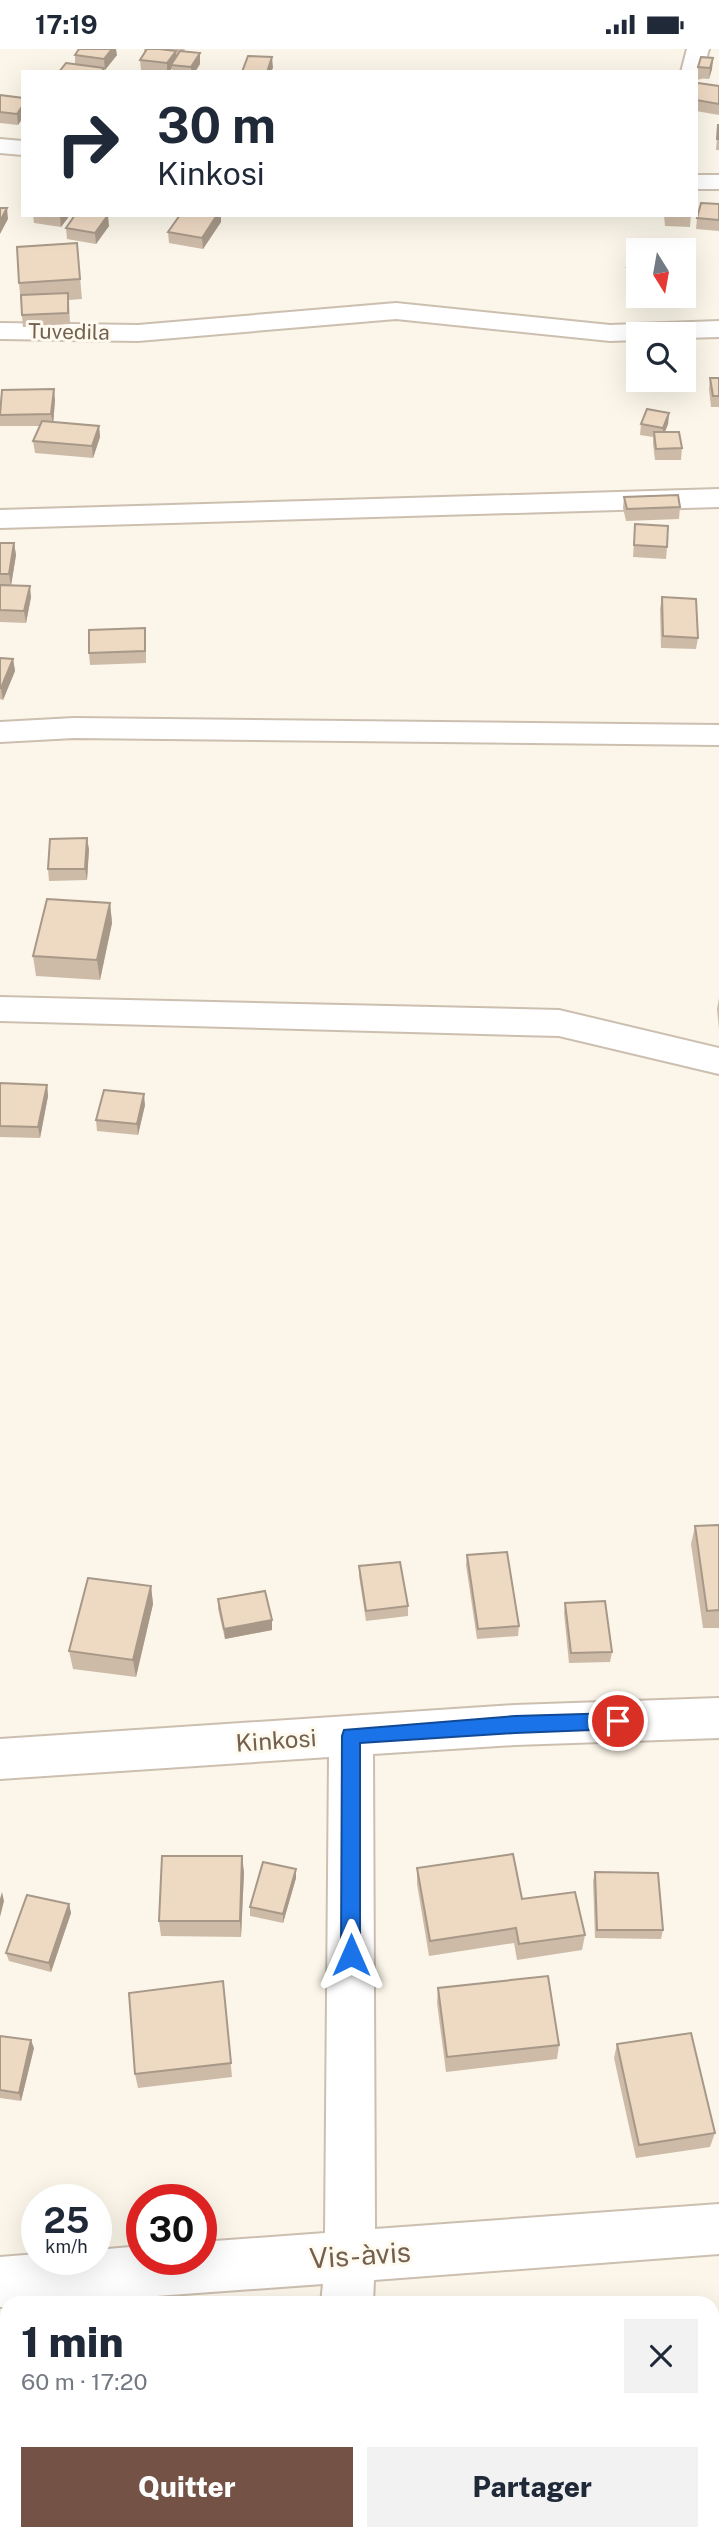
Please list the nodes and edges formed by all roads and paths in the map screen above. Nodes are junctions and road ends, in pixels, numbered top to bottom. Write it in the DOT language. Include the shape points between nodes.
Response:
graph roads {
  1 [pos="0,146"];
  2 [pos="21,148"];
  3 [pos="698,182"];
  4 [pos="719,182"];
  5 [pos="719,329"];
  6 [pos="0,331"];
  7 [pos="719,498"];
  8 [pos="0,519"];
  9 [pos="0,732"];
  10 [pos="719,735"];
  11 [pos="0,1009"];
  12 [pos="719,1061"];
  13 [pos="719,1718"];
  14 [pos="351,1736"];
  15 [pos="0,1759"];
  16 [pos="719,2229"];
  17 [pos="349,2280"];
  18 [pos="0,2282"];
  1 -- 2 [label="street"];
  3 -- 4 [label="street"];
  5 -- 6 [label="street, Tuvedila" via="610,333 396,311 138,333"];
  7 -- 8 [label="street"];
  9 -- 10 [label="street" via="74,728"];
  11 -- 12 [label="street" via="559,1023"];
  13 -- 14 [label="street, Kinkosi"];
  14 -- 15 [label="street, Kinkosi"];
  14 -- 17 [label="street"];
  16 -- 17 [label="street, Vis-àvis"];
  17 -- 18 [label="street, Vis-àvis"];
}
